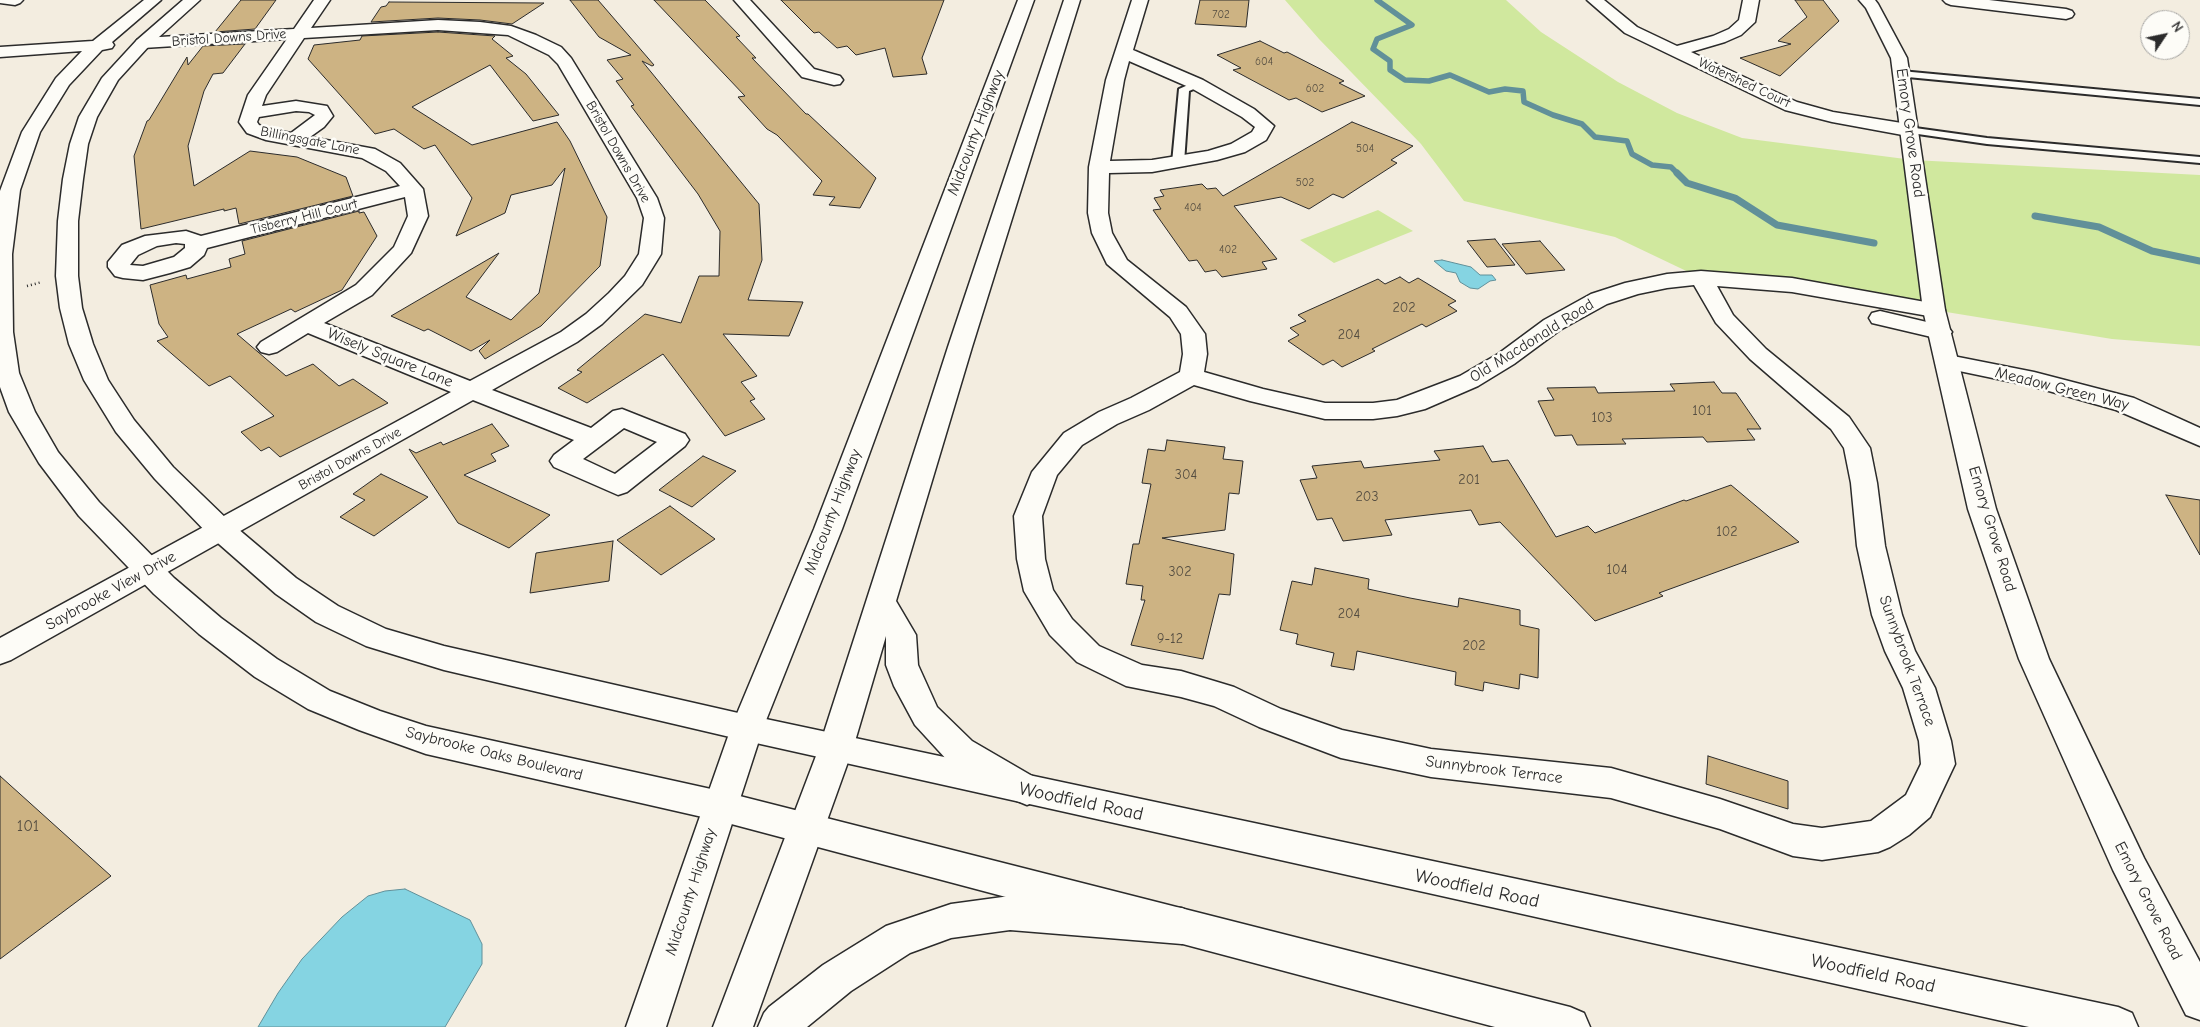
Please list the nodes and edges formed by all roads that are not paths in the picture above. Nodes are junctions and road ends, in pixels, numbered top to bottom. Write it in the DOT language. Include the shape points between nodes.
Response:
graph roads {
  1 [pos="5,0"];
  2 [pos="15,0"];
  3 [pos="153,0"];
  4 [pos="192,0"];
  5 [pos="322,0"];
  6 [pos="742,0"];
  7 [pos="1026,0"];
  8 [pos="1072,0"];
  9 [pos="1140,0"];
  10 [pos="1595,0"];
  11 [pos="1752,0"];
  12 [pos="1867,0"];
  13 [pos="1951,0"];
  14 [pos="2066,14"];
  15 [pos="298,33"];
  16 [pos="143,43"];
  17 [pos="98,46"];
  18 [pos="1676,51"];
  19 [pos="0,52"];
  20 [pos="1124,52"];
  21 [pos="1901,74"];
  22 [pos="834,80"];
  23 [pos="1197,84"];
  24 [pos="2200,102"];
  25 [pos="250,113"];
  26 [pos="1908,130"];
  27 [pos="294,139"];
  28 [pos="2200,160"];
  29 [pos="1178,163"];
  30 [pos="1099,167"];
  31 [pos="412,189"];
  32 [pos="196,244"];
  33 [pos="1701,278"];
  34 [pos="1937,321"];
  35 [pos="308,325"];
  36 [pos="269,347"];
  37 [pos="1948,362"];
  38 [pos="1191,376"];
  39 [pos="472,391"];
  40 [pos="594,438"];
  41 [pos="2200,438"];
  42 [pos="222,530"];
  43 [pos="148,570"];
  44 [pos="881,600"];
  45 [pos="0,652"];
  46 [pos="747,728"];
  47 [pos="836,748"];
  48 [pos="1027,790"];
  49 [pos="720,806"];
  50 [pos="806,828"];
  51 [pos="1182,926"];
  52 [pos="2200,1001"];
  53 [pos="646,1027"];
  54 [pos="733,1027"];
  55 [pos="778,1027"];
  56 [pos="1570,1027"];
  57 [pos="2118,1027"];
  1 -- 2 [label="street"];
  3 -- 17 [label="street, Saybrooke Oaks Boulevard"];
  4 -- 16 [label="street"];
  5 -- 15 [label="street, Billingsgate Lane"];
  6 -- 22 [label="street" via="808,73"];
  7 -- 46 [label="street, Midcounty Highway" via="828,529"];
  8 -- 44 [label="street"];
  9 -- 20 [label="street"];
  10 -- 18 [label="street, Watershed Court" via="1631,30"];
  11 -- 18 [label="street" via="1747,22 1736,32"];
  12 -- 21 [label="street, Emory Grove Road" via="1899,58"];
  13 -- 14 [label="street"];
  15 -- 16 [label="street, Bristol Downs Drive"];
  15 -- 25 [label="street, Billingsgate Lane" via="257,95"];
  15 -- 39 [label="street, Bristol Downs Drive" via="438,25 511,31 530,38 555,51 565,62 647,198 654,218 654,234 650,254 634,280 594,319 569,337"];
  16 -- 17 [label="street, Bristol Downs Drive"];
  16 -- 42 [label="street" via="111,78 97,99 79,144 68,221 67,276 71,308 96,380 125,426 164,472"];
  17 -- 19 [label="street, Bristol Downs Drive"];
  17 -- 43 [label="street, Saybrooke Oaks Boulevard" via="62,82 31,132 10,190 1,254 1,332 7,373 22,412 48,457 89,508"];
  18 -- 26 [label="street, Watershed Court" via="1791,106 1832,117"];
  20 -- 23 [label="street"];
  20 -- 30 [label="street" via="1115,80"];
  21 -- 24 [label="lane"];
  21 -- 26 [label="street, Emory Grove Road"];
  23 -- 29 [label="lane" via="1184,90"];
  23 -- 29 [label="street" via="1265,126 1259,136 1238,148"];
  25 -- 27 [label="street, Billingsgate Lane" via="248,122 253,130"];
  25 -- 27 [label="street" via="296,106 321,110 324,116 318,123"];
  26 -- 28 [label="lane" via="1987,141"];
  26 -- 34 [label="street, Emory Grove Road"];
  27 -- 31 [label="street, Billingsgate Lane" via="368,153 393,167"];
  29 -- 30 [label="street"];
  30 -- 38 [label="street" via="1098,212 1102,232 1118,264 1178,312 1193,334 1195,354"];
  31 -- 32 [label="street, Tisberry Hill Court"];
  31 -- 35 [label="street, Billingsgate Lane" via="418,216 404,249 364,290"];
  33 -- 34 [label="street, Old Macdonald Road" via="1818,304"];
  33 -- 38 [label="street, Old Macdonald Road" via="1667,281 1599,299 1552,325 1469,381 1397,408 1325,411"];
  33 -- 38 [label="street, Sunnybrook Terrace" via="1730,325 1758,354 1840,423 1857,448 1871,546 1887,615 1900,651 1919,688 1935,741 1938,764 1918,806 1878,836 1822,844 1793,840 1720,814 1611,783 1431,763 1341,744 1270,718 1224,696 1180,684 1137,678 1088,654 1061,626 1039,591 1031,559 1028,516 1045,472 1073,439"];
  34 -- 37 [label="street, Emory Grove Road"];
  35 -- 36 [label="street, Billingsgate Lane"];
  35 -- 39 [label="street, Wisely Square Lane"];
  37 -- 41 [label="street, Meadow Green Way" via="2034,379 2125,404"];
  37 -- 52 [label="street, Emory Grove Road" via="1982,509 2034,659 2131,870"];
  39 -- 40 [label="street, Wisely Square Lane"];
  39 -- 42 [label="street, Bristol Downs Drive"];
  42 -- 43 [label="street, Saybrooke View Drive"];
  42 -- 46 [label="street" via="286,586 327,614 377,638 444,658"];
  43 -- 45 [label="street, Saybrooke View Drive"];
  43 -- 49 [label="street, Saybrooke Oaks Boulevard" via="210,626 266,668 318,700 426,740"];
  44 -- 47 [label="street"];
  44 -- 48 [label="street" via="901,636 902,665 926,716 960,751"];
  46 -- 47 [label="street"];
  46 -- 49 [label="street, Midcounty Highway"];
  47 -- 48 [label="street, Woodfield Road"];
  47 -- 50 [label="street"];
  48 -- 57 [label="street, Woodfield Road"];
  49 -- 50 [label="street"];
  49 -- 53 [label="street, Midcounty Highway"];
  50 -- 51 [label="street"];
  50 -- 54 [label="street"];
  51 -- 55 [label="street" via="1010,913 951,921 900,939 838,978"];
  51 -- 56 [label="street"];
}
